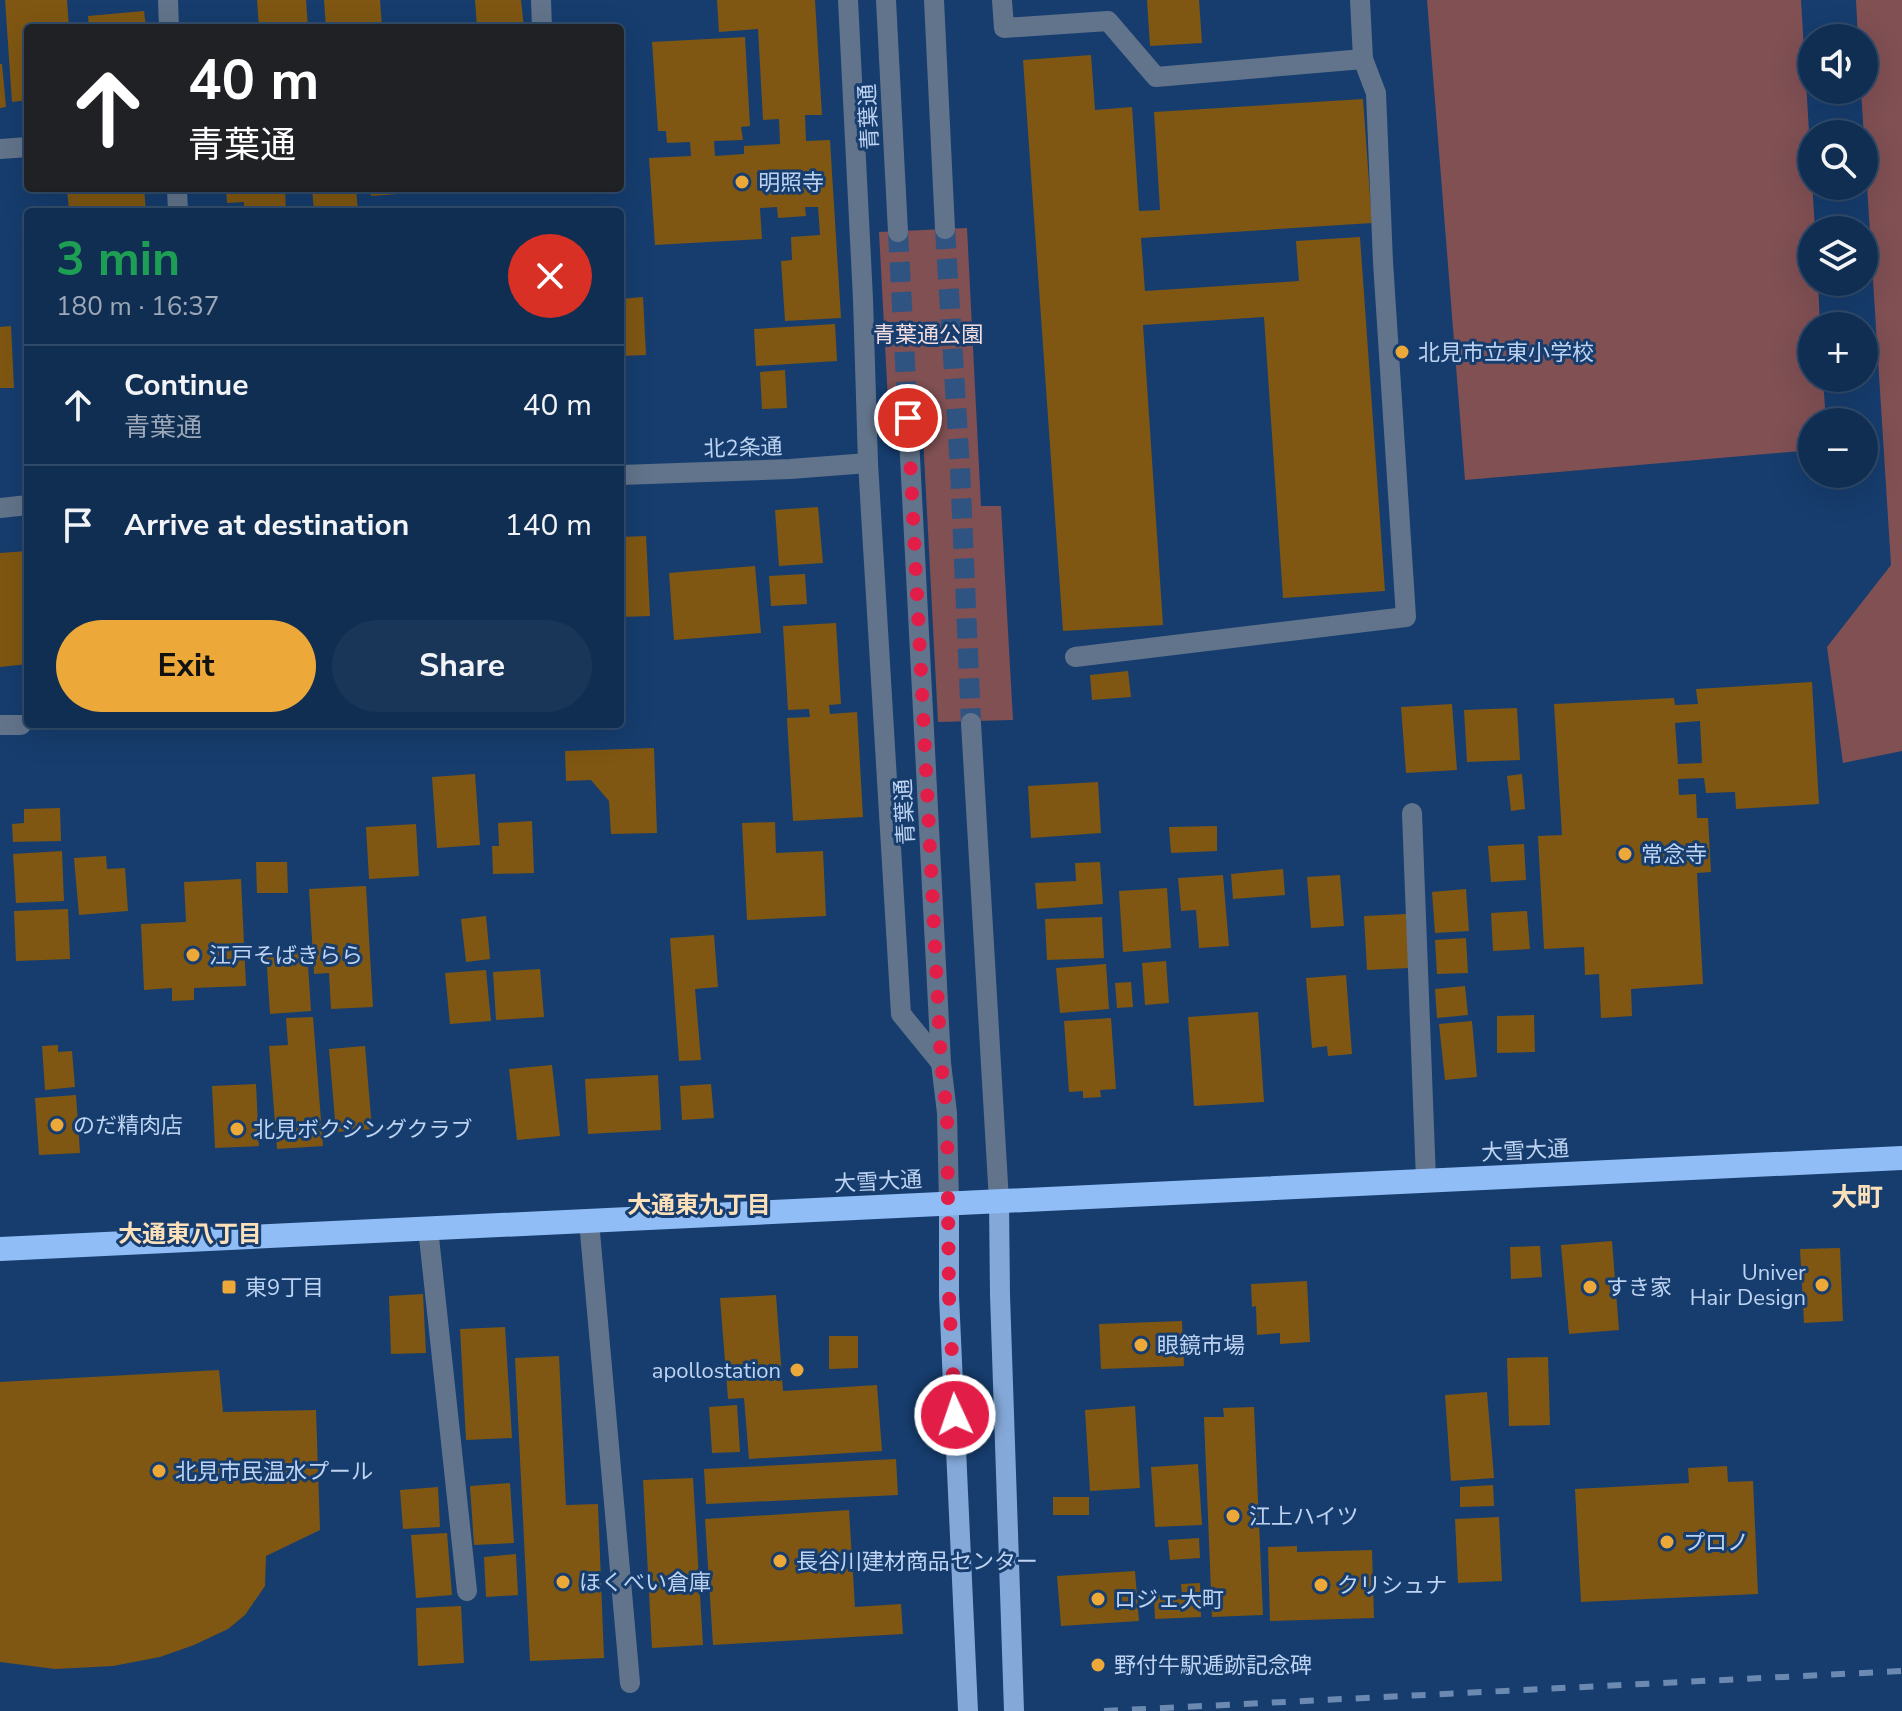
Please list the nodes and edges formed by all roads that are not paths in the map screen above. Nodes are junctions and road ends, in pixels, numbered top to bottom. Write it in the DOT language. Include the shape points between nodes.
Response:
graph roads {
  1 [pos="168,0"];
  2 [pos="541,0"];
  3 [pos="848,0"];
  4 [pos="886,0"];
  5 [pos="934,0"];
  6 [pos="1002,0"];
  7 [pos="1360,0"];
  8 [pos="169,24"];
  9 [pos="542,24"];
  10 [pos="1363,59"];
  11 [pos="24,147"];
  12 [pos="0,149"];
  13 [pos="945,229"];
  14 [pos="898,232"];
  15 [pos="908,418"];
  16 [pos="868,463"];
  17 [pos="624,475"];
  18 [pos="24,505"];
  19 [pos="0,508"];
  20 [pos="1075,657"];
  21 [pos="971,723"];
  22 [pos="0,725"];
  23 [pos="21,725"];
  24 [pos="1412,813"];
  25 [pos="941,1063"];
  26 [pos="1902,1158"];
  27 [pos="1426,1180"];
  28 [pos="999,1201"];
  29 [pos="949,1204"];
  30 [pos="589,1221"];
  31 [pos="428,1228"];
  32 [pos="0,1249"];
  33 [pos="467,1591"];
  34 [pos="630,1683"];
  35 [pos="968,1711"];
  36 [pos="1014,1711"];
  1 -- 8 [label="street"];
  2 -- 9 [label="street"];
  3 -- 16 [label="street"];
  4 -- 14 [label="street, 青葉通"];
  5 -- 13 [label="street"];
  6 -- 10 [label="street" via="1004,28 1108,21 1156,77"];
  7 -- 10 [label="street"];
  10 -- 20 [label="street" via="1376,93 1406,617"];
  11 -- 12 [label="street"];
  15 -- 25 [label="street, 青葉通"];
  16 -- 17 [label="street, 北2条通"];
  16 -- 25 [label="street" via="901,1014"];
  18 -- 19 [label="street"];
  21 -- 28 [label="street"];
  22 -- 23 [label="street"];
  24 -- 27 [label="street"];
  25 -- 29 [label="street, 青葉通"];
  26 -- 27 [label="highway, 大雪大通"];
  27 -- 28 [label="highway, 大雪大通"];
  28 -- 29 [label="highway, 大雪大通"];
  28 -- 36 [label="main road"];
  29 -- 30 [label="highway, 大雪大通"];
  29 -- 35 [label="main road"];
  30 -- 31 [label="highway, 大雪大通"];
  30 -- 34 [label="street"];
  31 -- 32 [label="highway, 大雪大通"];
  31 -- 33 [label="street"];
}
